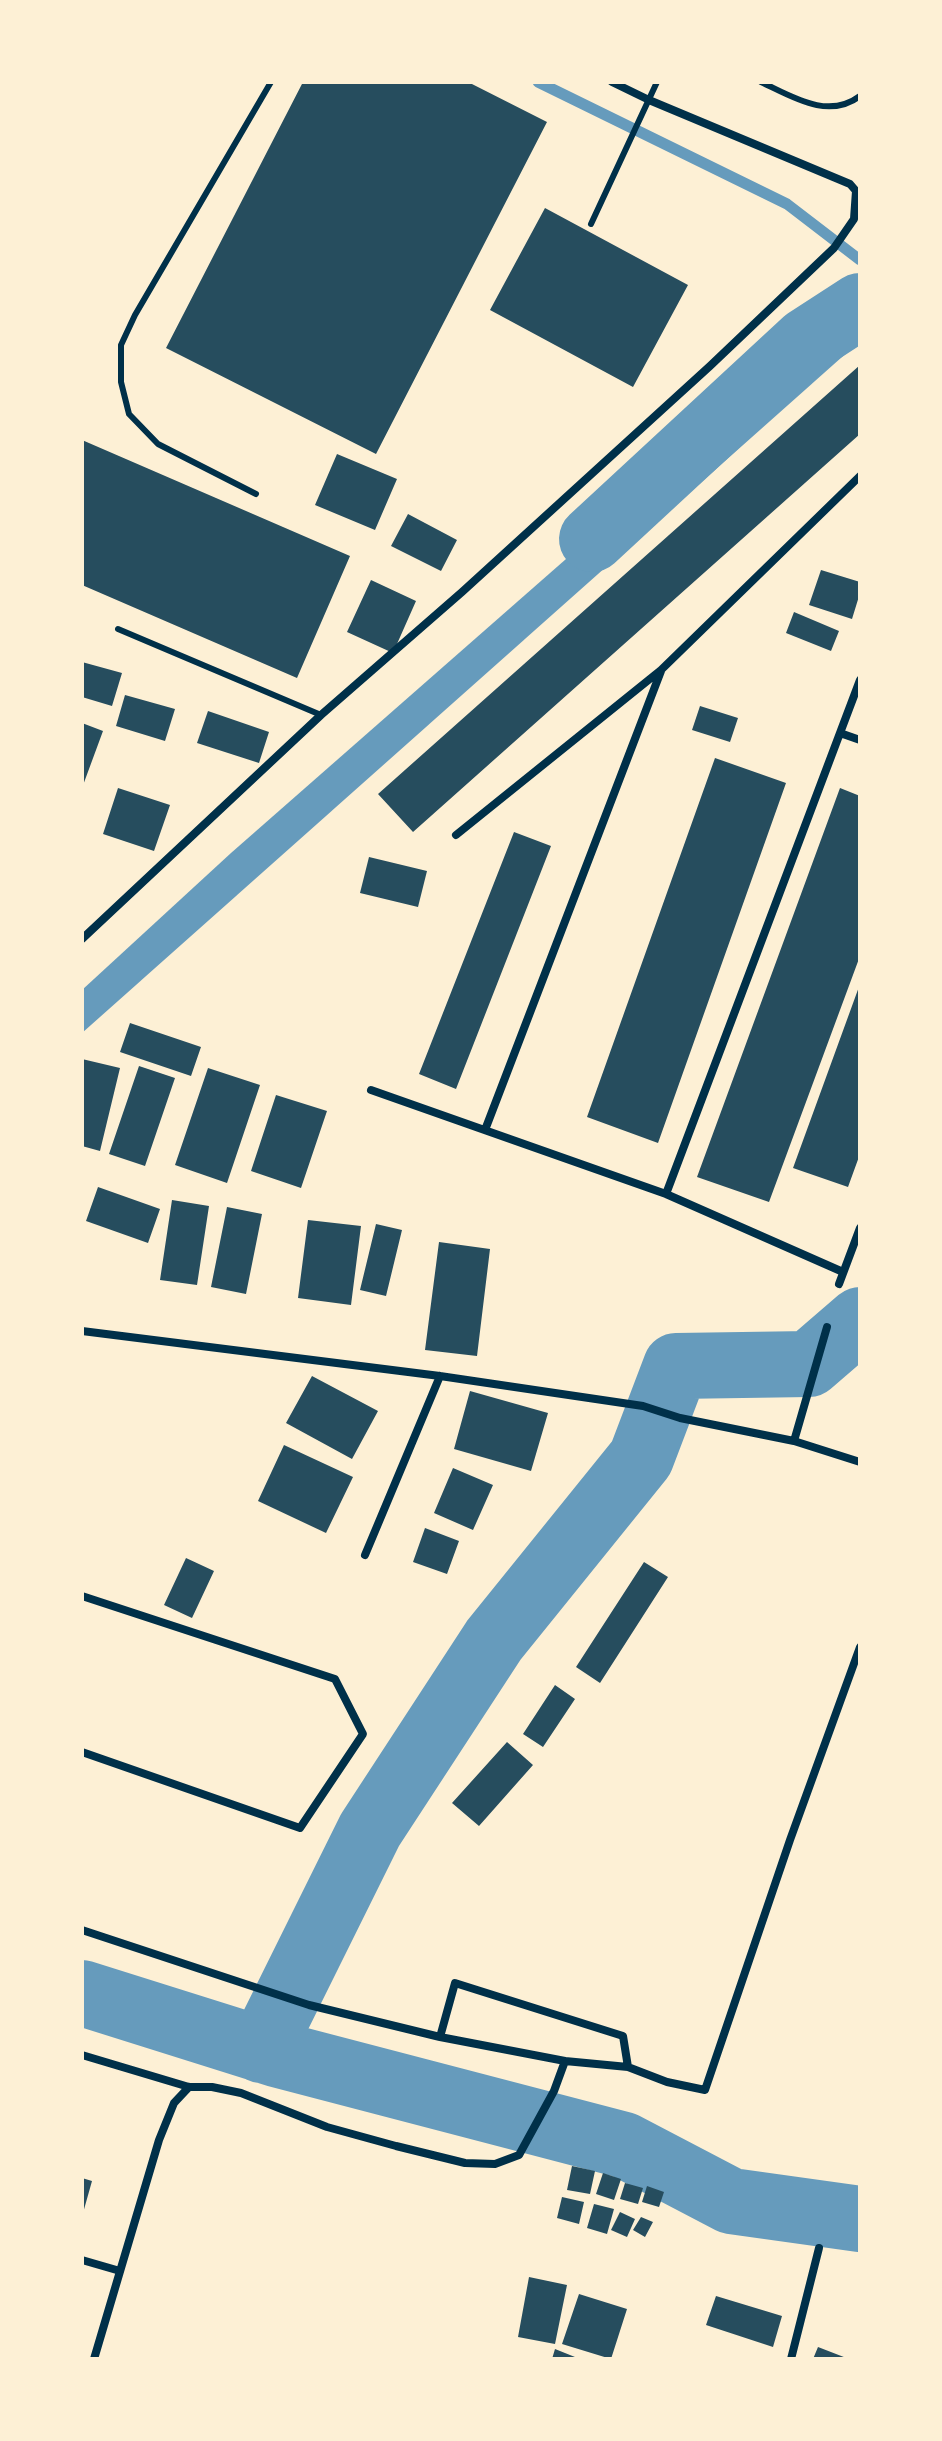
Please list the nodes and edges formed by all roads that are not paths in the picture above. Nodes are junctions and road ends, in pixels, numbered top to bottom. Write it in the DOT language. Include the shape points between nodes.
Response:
graph roads {
  1 [pos="271,82"];
  2 [pos="612,82"];
  3 [pos="657,82"];
  4 [pos="761,82"];
  5 [pos="860,96"];
  6 [pos="649,100"];
  7 [pos="591,224"];
  8 [pos="860,476"];
  9 [pos="256,494"];
  10 [pos="118,629"];
  11 [pos="661,670"];
  12 [pos="860,680"];
  13 [pos="321,715"];
  14 [pos="840,733"];
  15 [pos="860,740"];
  16 [pos="456,835"];
  17 [pos="82,939"];
  18 [pos="371,1090"];
  19 [pos="485,1130"];
  20 [pos="666,1194"];
  21 [pos="860,1228"];
  22 [pos="843,1272"];
  23 [pos="839,1284"];
  24 [pos="827,1327"];
  25 [pos="82,1331"];
  26 [pos="440,1376"];
  27 [pos="794,1441"];
  28 [pos="860,1462"];
  29 [pos="365,1555"];
  30 [pos="82,1596"];
  31 [pos="860,1647"];
  32 [pos="82,1752"];
  33 [pos="82,1930"];
  34 [pos="440,2037"];
  35 [pos="82,2055"];
  36 [pos="565,2061"];
  37 [pos="628,2067"];
  38 [pos="189,2087"];
  39 [pos="819,2248"];
  40 [pos="82,2260"];
  41 [pos="120,2271"];
  42 [pos="94,2359"];
  43 [pos="791,2359"];
  1 -- 9 [label="lane" via="121,345 121,382 129,414 158,444"];
  2 -- 6 [label="street"];
  3 -- 6 [label="lane"];
  4 -- 5 [label="lane" via="824,107 842,107"];
  6 -- 7 [label="lane"];
  6 -- 13 [label="street" via="850,184 856,191 854,219 834,248 710,366"];
  8 -- 11 [label="street"];
  10 -- 13 [label="lane"];
  11 -- 16 [label="street"];
  11 -- 19 [label="street"];
  12 -- 14 [label="street"];
  13 -- 17 [label="street"];
  14 -- 15 [label="street"];
  14 -- 20 [label="street"];
  18 -- 19 [label="street"];
  19 -- 20 [label="street"];
  20 -- 22 [label="street"];
  21 -- 22 [label="street"];
  22 -- 23 [label="street"];
  24 -- 27 [label="street"];
  25 -- 26 [label="street"];
  26 -- 27 [label="street" via="643,1406"];
  26 -- 29 [label="street"];
  27 -- 28 [label="street"];
  30 -- 32 [label="street" via="335,1679 363,1734 300,1828"];
  31 -- 37 [label="street" via="705,2090"];
  33 -- 34 [label="street" via="252,1988"];
  34 -- 36 [label="street"];
  34 -- 37 [label="street" via="455,1983 623,2036"];
  35 -- 38 [label="street"];
  36 -- 37 [label="street"];
  36 -- 38 [label="street" via="519,2155 495,2164 465,2163 327,2127 241,2093"];
  38 -- 41 [label="street" via="174,2103 159,2140"];
  39 -- 43 [label="street"];
  40 -- 41 [label="street"];
  41 -- 42 [label="street"];
}
